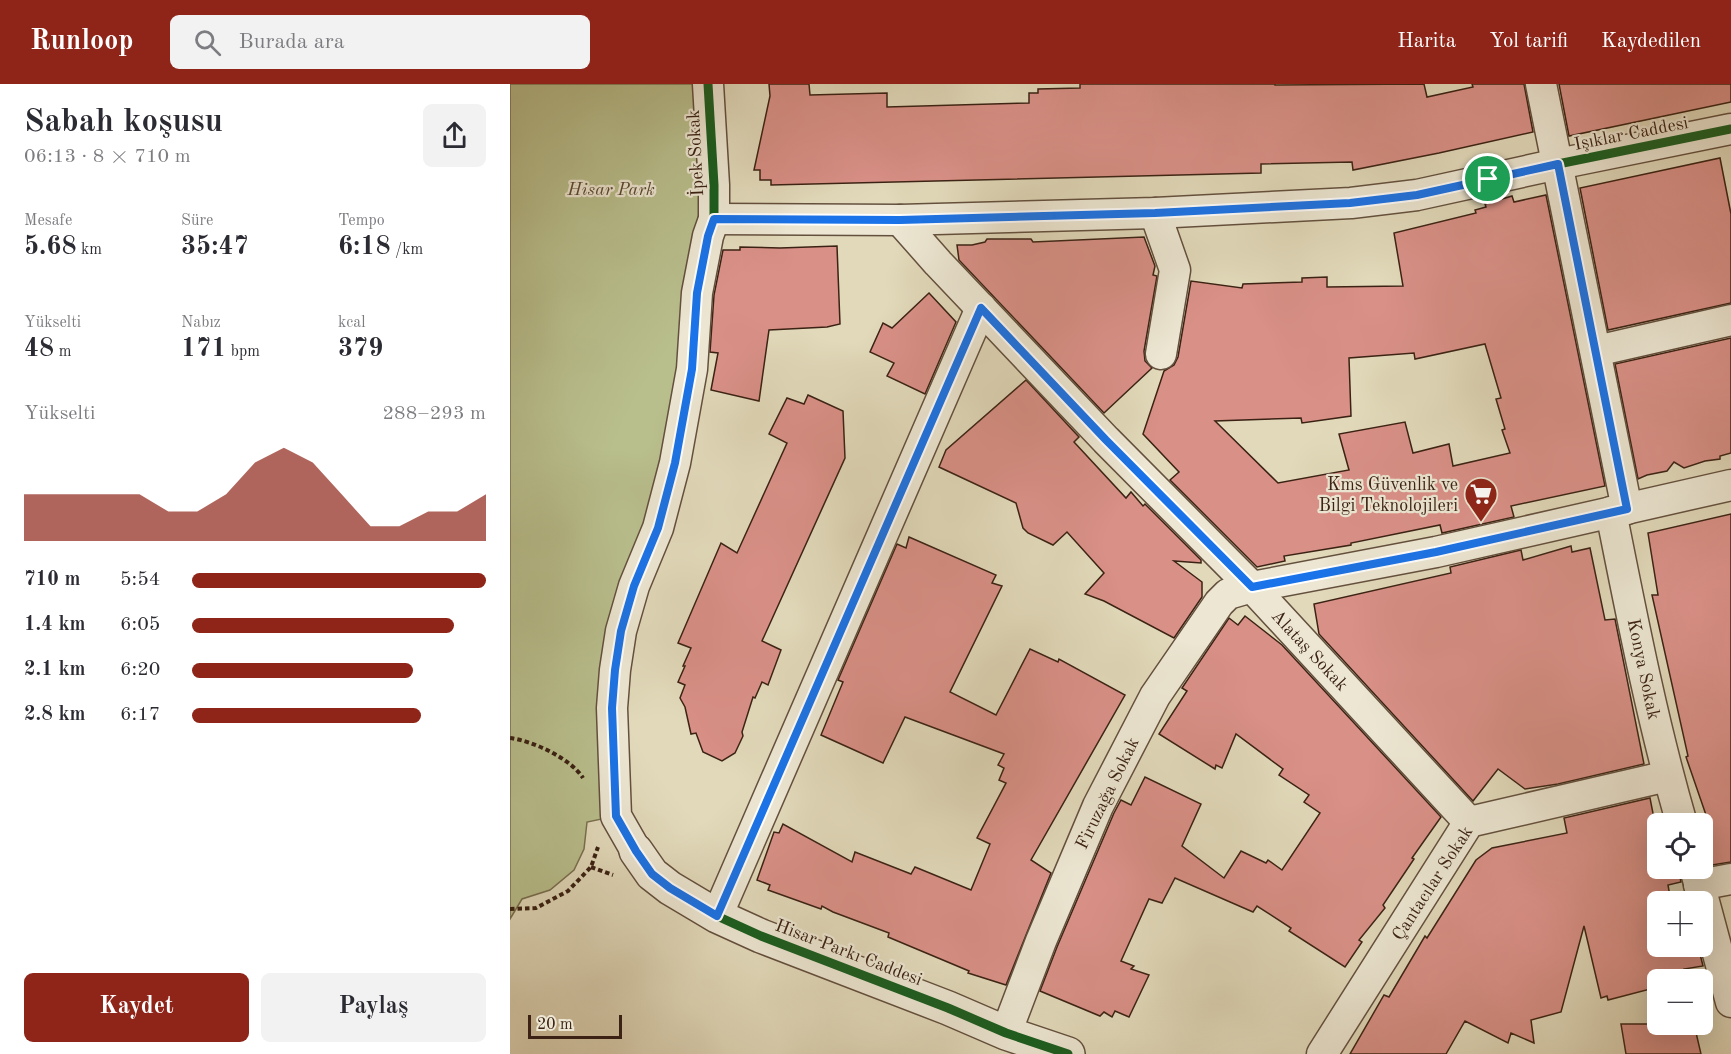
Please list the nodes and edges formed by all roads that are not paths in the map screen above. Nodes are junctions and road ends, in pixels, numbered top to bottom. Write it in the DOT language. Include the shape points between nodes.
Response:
graph roads {
  1 [pos="708,84"];
  2 [pos="1541,84"];
  3 [pos="1731,129"];
  4 [pos="1558,164"];
  5 [pos="1155,213"];
  6 [pos="714,219"];
  7 [pos="900,220"];
  8 [pos="981,308"];
  9 [pos="1731,320"];
  10 [pos="1596,351"];
  11 [pos="1161,354"];
  12 [pos="1731,486"];
  13 [pos="1619,511"];
  14 [pos="1252,587"];
  15 [pos="1668,776"];
  16 [pos="1679,813"];
  17 [pos="1469,822"];
  18 [pos="636,851"];
  19 [pos="1713,878"];
  20 [pos="1698,879"];
  21 [pos="1731,879"];
  22 [pos="717,916"];
  23 [pos="1731,1002"];
  24 [pos="1006,1033"];
  25 [pos="1068,1054"];
  26 [pos="1322,1054"];
  1 -- 6 [label="street, İpek Sokak"];
  2 -- 4 [label="street, Konya Sokak"];
  3 -- 4 [label="street, Işıklar Caddesi"];
  4 -- 5 [label="street, Işıklar Caddesi" via="1417,195 1350,203"];
  4 -- 10 [label="street, Konya Sokak"];
  5 -- 7 [label="street, Işıklar Caddesi"];
  5 -- 11 [label="street" via="1174,270"];
  6 -- 7 [label="street, Işıklar Caddesi"];
  6 -- 18 [label="street, İpek Sokak" via="697,293 692,369 675,463 658,528 630,597 615,670 612,708 616,816"];
  7 -- 8 [label="street, Alataş Sokak"];
  8 -- 14 [label="street, Alataş Sokak"];
  8 -- 22 [label="street"];
  9 -- 10 [label="street"];
  10 -- 13 [label="street, Konya Sokak"];
  12 -- 13 [label="street, Firuzağa Sokak"];
  13 -- 14 [label="street, Firuzağa Sokak" via="1436,552"];
  13 -- 15 [label="street, Konya Sokak" via="1643,670"];
  14 -- 17 [label="street, Alataş Sokak"];
  14 -- 24 [label="street, Firuzağa Sokak" via="1228,594 1219,603 1155,696 1098,806"];
  15 -- 16 [label="street, Konya Sokak"];
  15 -- 17 [label="street, Çantacılar Sokak"];
  17 -- 26 [label="street, Çantacılar Sokak"];
  18 -- 22 [label="street, Hisar Parkı Caddesi" via="652,874"];
  19 -- 21 [label="street"];
  20 -- 23 [label="street"];
  22 -- 24 [label="street, Hisar Parkı Caddesi"];
  24 -- 25 [label="street, Hisar Parkı Caddesi"];
}
